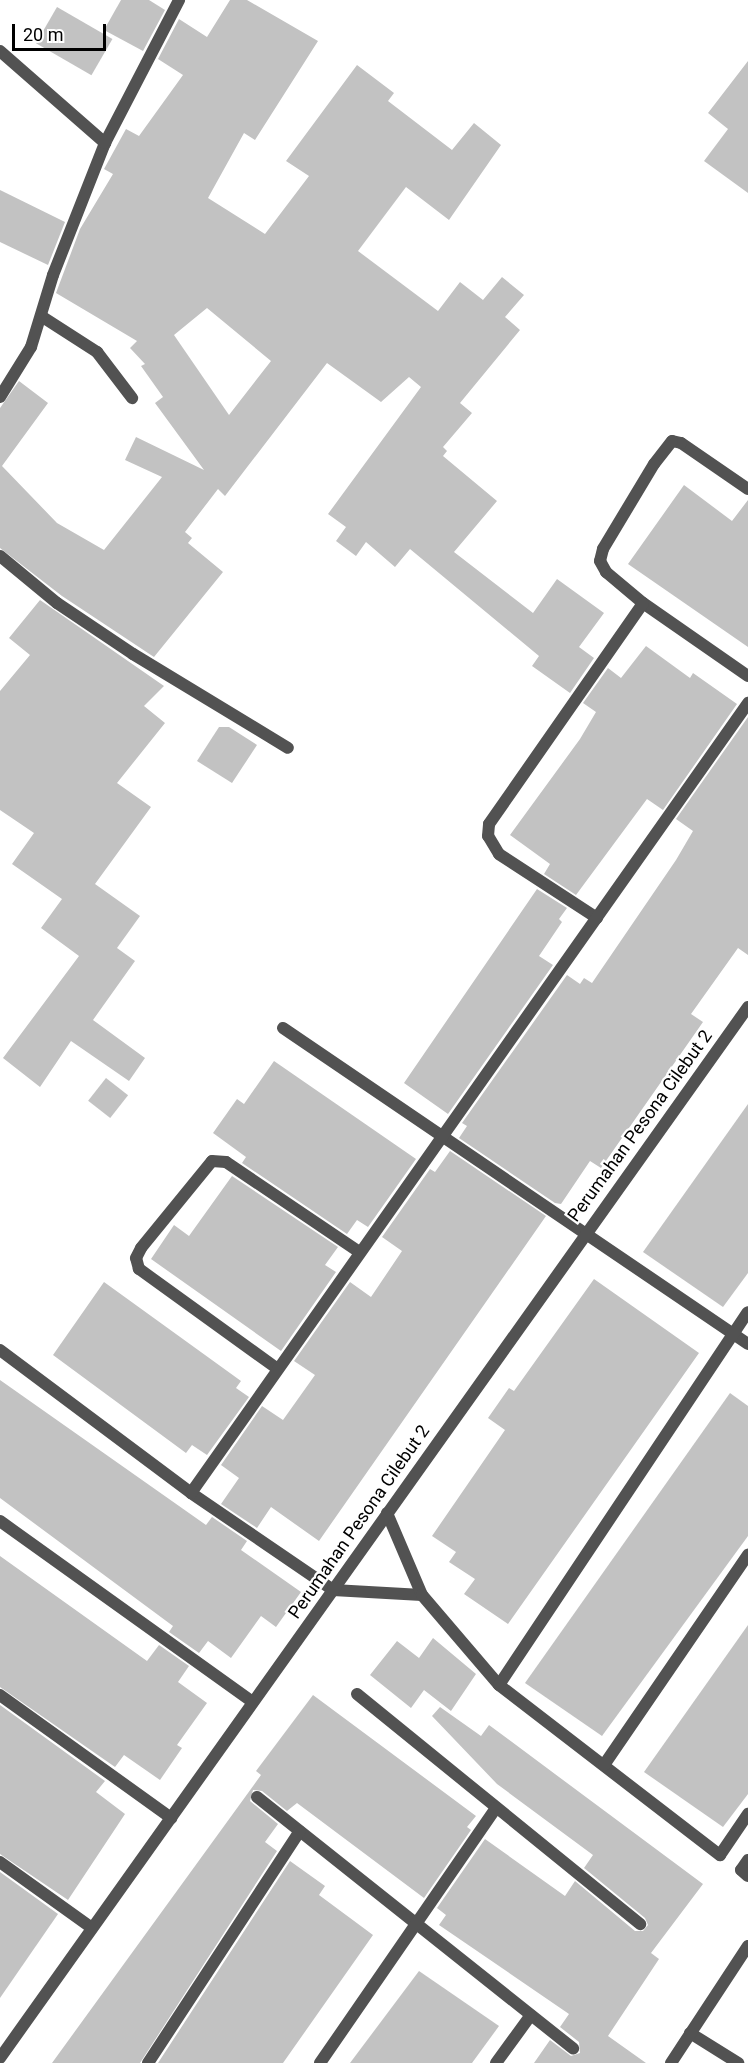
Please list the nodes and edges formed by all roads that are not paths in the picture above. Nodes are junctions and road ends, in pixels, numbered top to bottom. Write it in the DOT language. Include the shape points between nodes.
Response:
graph roads {
  1 [pos="179,0"];
  2 [pos="0,51"];
  3 [pos="105,143"];
  4 [pos="42,316"];
  5 [pos="0,397"];
  6 [pos="132,398"];
  7 [pos="748,489"];
  8 [pos="0,556"];
  9 [pos="643,603"];
  10 [pos="748,676"];
  11 [pos="748,703"];
  12 [pos="288,748"];
  13 [pos="597,918"];
  14 [pos="748,1007"];
  15 [pos="283,1028"];
  16 [pos="444,1134"];
  17 [pos="586,1232"];
  18 [pos="358,1251"];
  19 [pos="748,1311"];
  20 [pos="732,1334"];
  21 [pos="748,1344"];
  22 [pos="0,1350"];
  23 [pos="275,1368"];
  24 [pos="191,1493"];
  25 [pos="387,1513"];
  26 [pos="0,1521"];
  27 [pos="748,1556"];
  28 [pos="333,1590"];
  29 [pos="422,1595"];
  30 [pos="499,1685"];
  31 [pos="357,1694"];
  32 [pos="0,1695"];
  33 [pos="253,1702"];
  34 [pos="604,1765"];
  35 [pos="257,1797"];
  36 [pos="496,1808"];
  37 [pos="748,1814"];
  38 [pos="171,1818"];
  39 [pos="300,1831"];
  40 [pos="748,1860"];
  41 [pos="0,1862"];
  42 [pos="748,1876"];
  43 [pos="414,1922"];
  44 [pos="640,1924"];
  45 [pos="92,1928"];
  46 [pos="748,1946"];
  47 [pos="531,2015"];
  48 [pos="690,2033"];
  49 [pos="5,2041"];
  50 [pos="573,2048"];
  51 [pos="0,2058"];
  52 [pos="148,2063"];
  53 [pos="320,2063"];
  54 [pos="496,2063"];
  55 [pos="670,2063"];
  56 [pos="738,2063"];
  1 -- 3 [label="street"];
  2 -- 3 [label="street"];
  3 -- 4 [label="street" via="52,275"];
  4 -- 5 [label="street" via="31,347"];
  4 -- 6 [label="street" via="97,352"];
  7 -- 9 [label="street" via="681,443 672,441 665,447 603,549 600,561 606,572"];
  8 -- 12 [label="street" via="57,603 124,648"];
  9 -- 10 [label="street"];
  9 -- 13 [label="street" via="489,824 488,836 499,854"];
  11 -- 13 [label="street"];
  13 -- 16 [label="street"];
  14 -- 17 [label="street, Perumahan Pesona Cilebut 2"];
  15 -- 16 [label="street"];
  16 -- 17 [label="street"];
  16 -- 18 [label="street"];
  17 -- 20 [label="street"];
  17 -- 25 [label="street, Perumahan Pesona Cilebut 2"];
  18 -- 23 [label="street"];
  18 -- 23 [label="street" via="226,1162 212,1161 141,1248 136,1258 139,1269"];
  19 -- 20 [label="street"];
  20 -- 21 [label="street"];
  20 -- 30 [label="street"];
  22 -- 24 [label="street"];
  23 -- 24 [label="street"];
  24 -- 28 [label="street"];
  25 -- 28 [label="street, Perumahan Pesona Cilebut 2"];
  25 -- 29 [label="street"];
  26 -- 33 [label="street"];
  27 -- 34 [label="street"];
  28 -- 29 [label="street"];
  28 -- 33 [label="street, Perumahan Pesona Cilebut 2"];
  29 -- 30 [label="street"];
  30 -- 34 [label="street"];
  31 -- 36 [label="street"];
  32 -- 38 [label="street"];
  33 -- 38 [label="street, Perumahan Pesona Cilebut 2"];
  34 -- 37 [label="street" via="720,1855"];
  35 -- 39 [label="street"];
  36 -- 43 [label="street"];
  36 -- 44 [label="street"];
  38 -- 45 [label="street, Perumahan Pesona Cilebut 2"];
  39 -- 43 [label="street"];
  39 -- 52 [label="street"];
  40 -- 42 [label="street" via="741,1870"];
  41 -- 45 [label="street"];
  43 -- 47 [label="street"];
  43 -- 53 [label="street"];
  45 -- 49 [label="street, Perumahan Pesona Cilebut 2"];
  46 -- 48 [label="street"];
  47 -- 50 [label="street"];
  47 -- 54 [label="street"];
  48 -- 55 [label="street"];
  48 -- 56 [label="street"];
  49 -- 51 [label="street, Perumahan Pesona Cilebut 2"];
}
